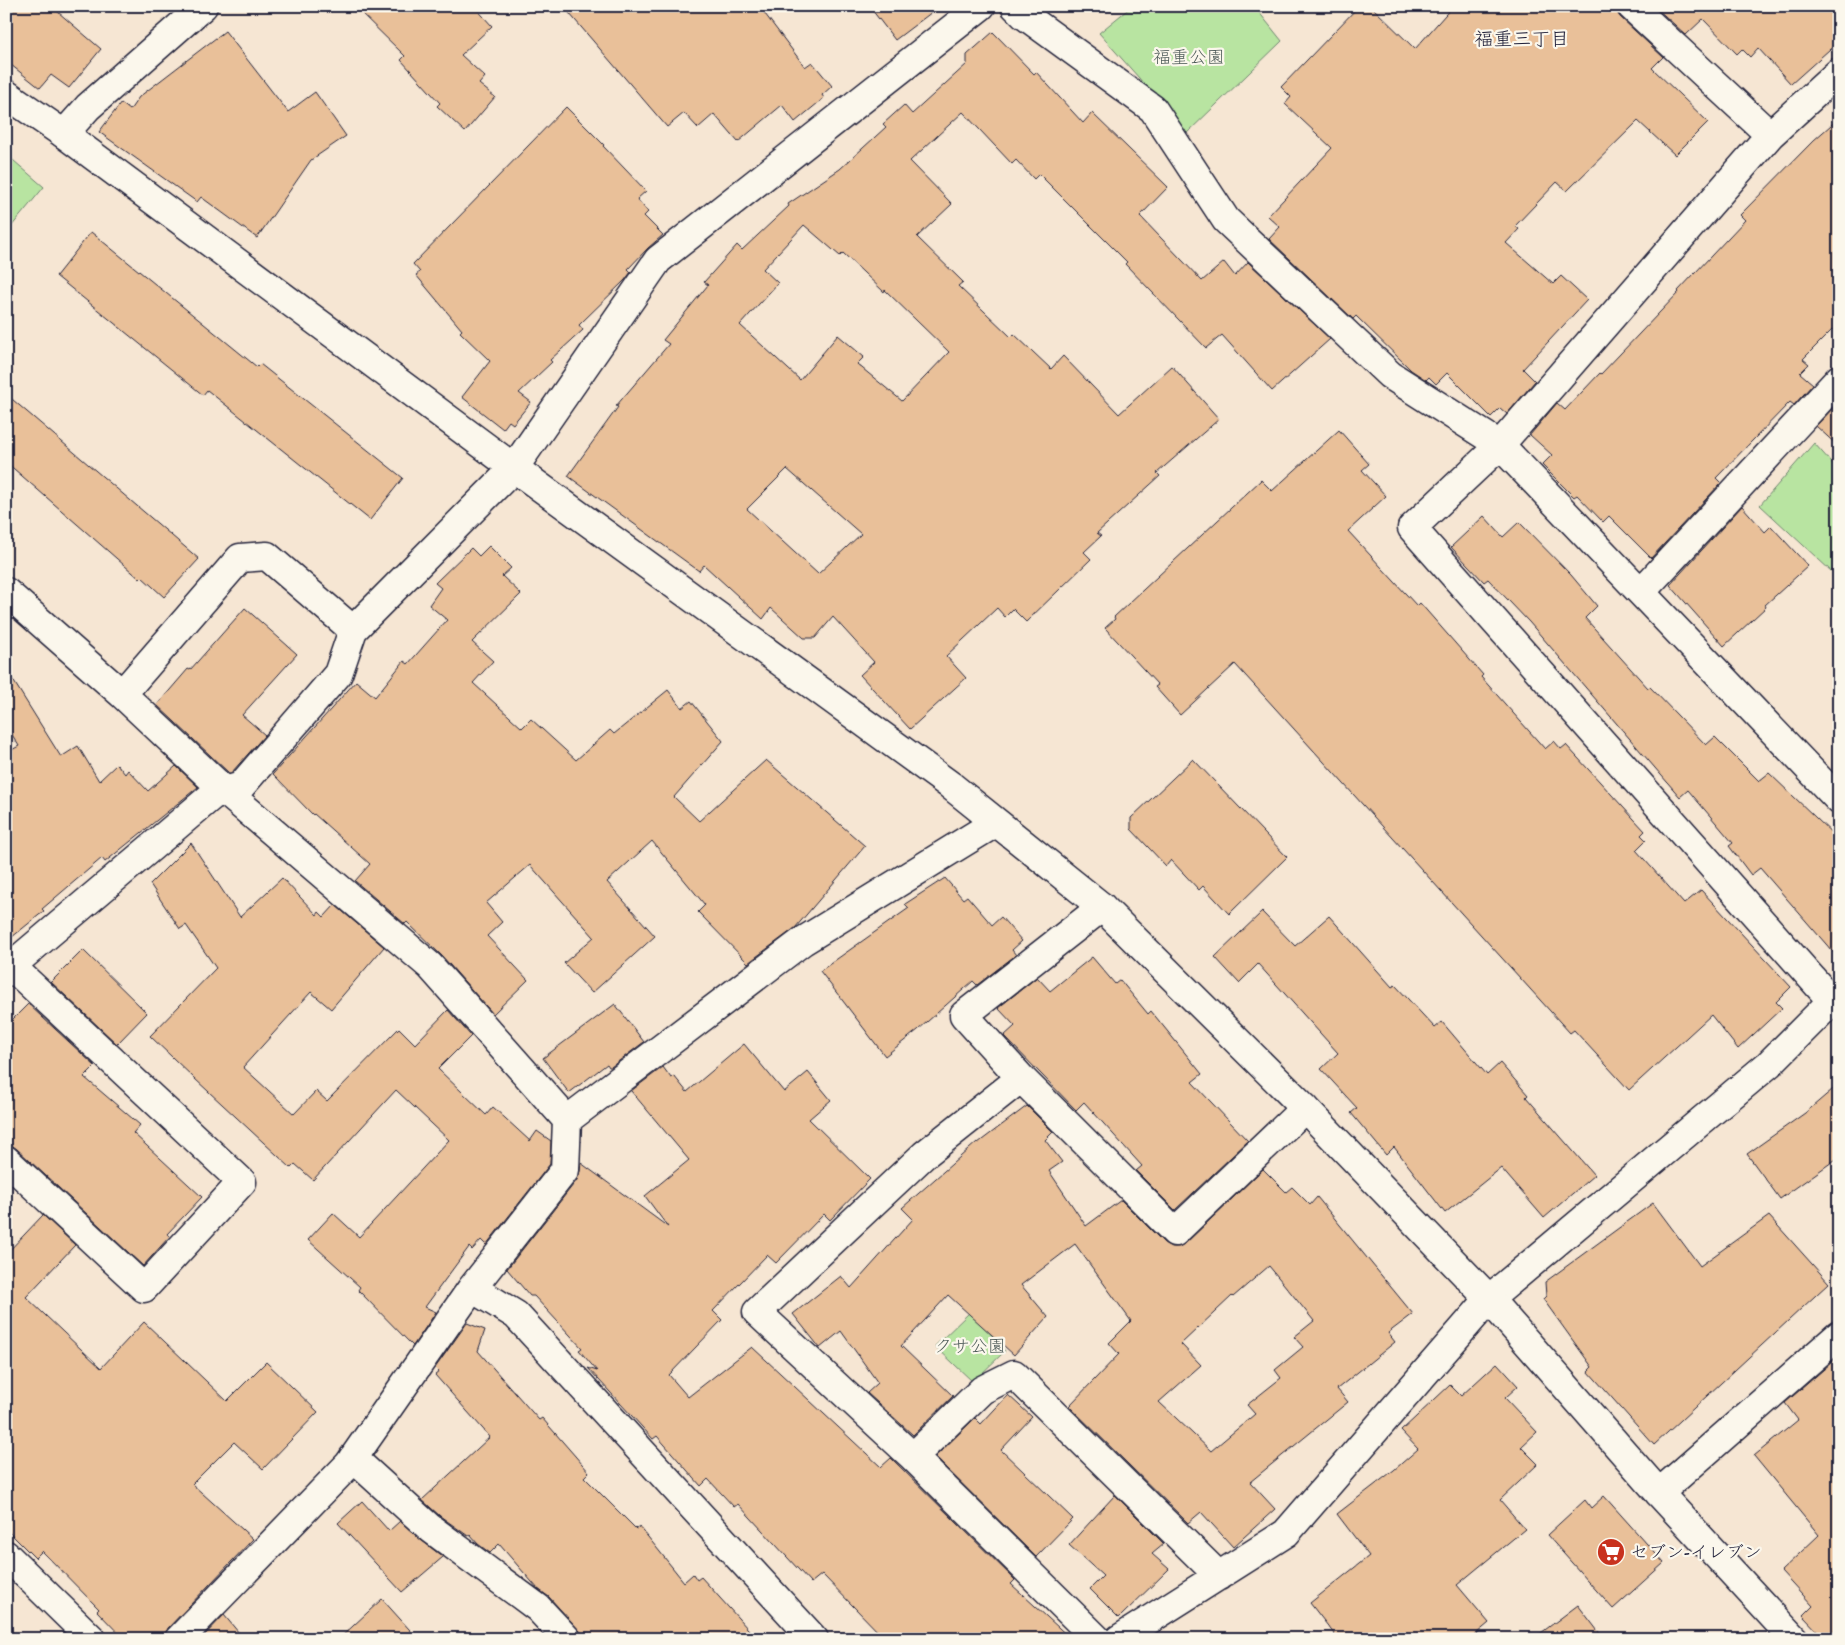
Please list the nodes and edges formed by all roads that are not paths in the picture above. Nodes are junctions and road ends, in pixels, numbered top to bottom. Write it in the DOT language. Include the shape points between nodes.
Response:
graph roads {
  1 [pos="203,6"];
  2 [pos="981,6"];
  3 [pos="1015,6"];
  4 [pos="1631,6"];
  5 [pos="1839,72"];
  6 [pos="6,94"];
  7 [pos="64,134"];
  8 [pos="1770,135"];
  9 [pos="1839,379"];
  10 [pos="1500,445"];
  11 [pos="514,468"];
  12 [pos="6,592"];
  13 [pos="1641,592"];
  14 [pos="353,630"];
  15 [pos="122,694"];
  16 [pos="225,791"];
  17 [pos="1839,800"];
  18 [pos="995,822"];
  19 [pos="1102,907"];
  20 [pos="8,969"];
  21 [pos="1836,997"];
  22 [pos="1021,1078"];
  23 [pos="1305,1108"];
  24 [pos="567,1120"];
  25 [pos="6,1160"];
  26 [pos="472,1288"];
  27 [pos="1489,1299"];
  28 [pos="1839,1335"];
  29 [pos="913,1457"];
  30 [pos="354,1458"];
  31 [pos="1659,1493"];
  32 [pos="6,1555"];
  33 [pos="1219,1576"];
  34 [pos="92,1639"];
  35 [pos="179,1639"];
  36 [pos="567,1639"];
  37 [pos="814,1639"];
  38 [pos="1097,1639"];
  39 [pos="1119,1639"];
  40 [pos="1794,1639"];
  1 -- 7 [label="street" via="88,107"];
  2 -- 11 [label="street" via="658,260"];
  3 -- 10 [label="street" via="1153,109 1226,220 1390,375"];
  4 -- 8 [label="street"];
  5 -- 8 [label="street"];
  6 -- 7 [label="street"];
  7 -- 11 [label="street"];
  8 -- 10 [label="street"];
  9 -- 13 [label="street"];
  10 -- 13 [label="street"];
  10 -- 21 [label="street" via="1412,528"];
  11 -- 14 [label="street"];
  11 -- 18 [label="street" via="950,785"];
  12 -- 15 [label="street"];
  13 -- 17 [label="street"];
  14 -- 15 [label="street" via="267,556 240,558"];
  14 -- 16 [label="street" via="338,674 241,786"];
  15 -- 16 [label="street"];
  16 -- 20 [label="street" via="213,795"];
  16 -- 24 [label="street" via="430,966"];
  18 -- 19 [label="street"];
  18 -- 24 [label="street" via="803,941"];
  19 -- 22 [label="street" via="964,1016"];
  19 -- 23 [label="street"];
  20 -- 25 [label="street" via="242,1182 144,1288"];
  21 -- 27 [label="street" via="1769,1064"];
  22 -- 23 [label="street" via="1176,1232"];
  22 -- 29 [label="street" via="924,1155 757,1312"];
  23 -- 27 [label="street"];
  24 -- 26 [label="street" via="565,1170"];
  26 -- 30 [label="street"];
  26 -- 37 [label="street" via="516,1315"];
  27 -- 31 [label="street"];
  27 -- 33 [label="street" via="1286,1533"];
  28 -- 31 [label="street"];
  29 -- 33 [label="street" via="982,1390 1014,1374"];
  29 -- 38 [label="street"];
  30 -- 35 [label="street"];
  30 -- 36 [label="street" via="430,1528 538,1608"];
  31 -- 40 [label="street"];
  32 -- 34 [label="street"];
  33 -- 39 [label="street"];
}
